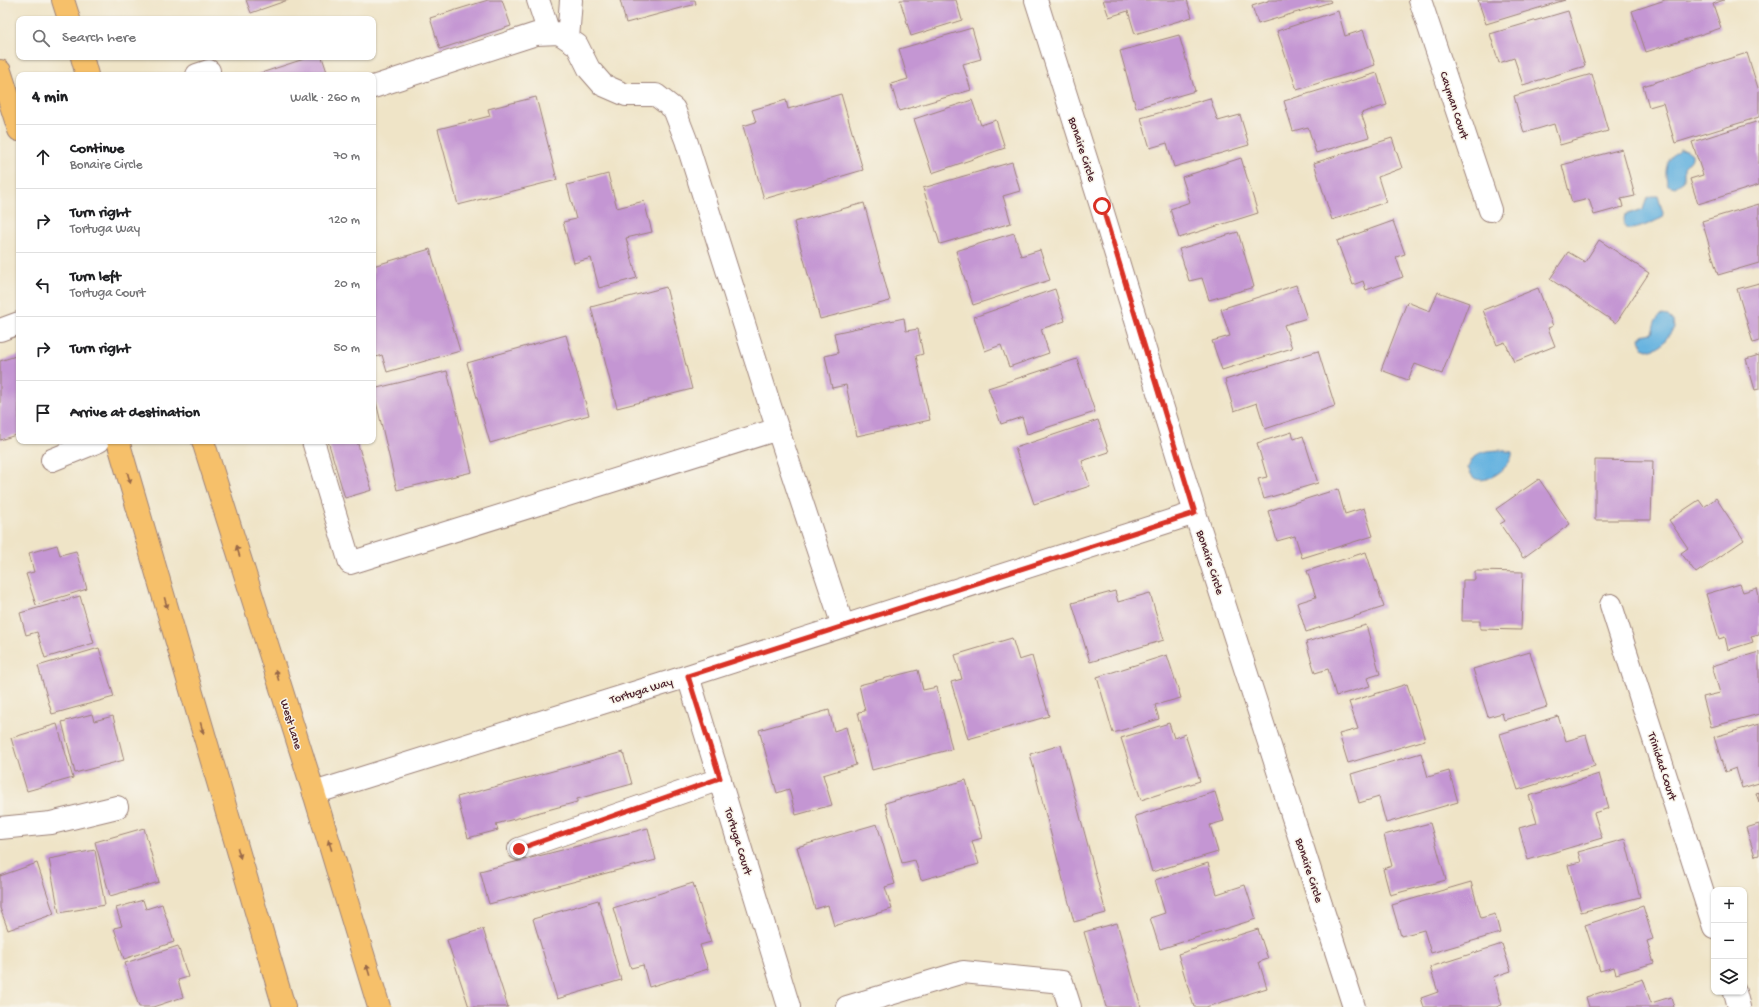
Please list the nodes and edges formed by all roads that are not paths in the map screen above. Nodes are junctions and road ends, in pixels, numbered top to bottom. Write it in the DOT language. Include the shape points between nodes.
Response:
graph roads {
  1 [pos="63,0"];
  2 [pos="538,0"];
  3 [pos="571,0"];
  4 [pos="1036,0"];
  5 [pos="1420,0"];
  6 [pos="68,16"];
  7 [pos="559,36"];
  8 [pos="83,60"];
  9 [pos="0,71"];
  10 [pos="86,72"];
  11 [pos="376,86"];
  12 [pos="16,121"];
  13 [pos="1490,210"];
  14 [pos="16,323"];
  15 [pos="0,330"];
  16 [pos="778,429"];
  17 [pos="92,444"];
  18 [pos="119,444"];
  19 [pos="204,444"];
  20 [pos="314,444"];
  21 [pos="52,460"];
  22 [pos="1195,513"];
  23 [pos="1611,605"];
  24 [pos="843,626"];
  25 [pos="688,676"];
  26 [pos="720,778"];
  27 [pos="314,793"];
  28 [pos="117,807"];
  29 [pos="0,828"];
  30 [pos="519,849"];
  31 [pos="1713,923"];
  32 [pos="1736,995"];
  33 [pos="284,1007"];
  34 [pos="379,1007"];
  35 [pos="790,1007"];
  36 [pos="847,1007"];
  37 [pos="1070,1007"];
  38 [pos="1354,1007"];
  39 [pos="1739,1007"];
  1 -- 6 [label="main road"];
  2 -- 7 [label="street"];
  3 -- 7 [label="street"];
  4 -- 22 [label="street, Bonaire Circle" via="1102,206"];
  5 -- 13 [label="street, Cayman Court"];
  7 -- 11 [label="street" via="536,34"];
  7 -- 16 [label="street" via="577,46 589,69 603,85 626,95 656,95 674,109"];
  8 -- 10 [label="main road"];
  9 -- 12 [label="main road"];
  14 -- 15 [label="street"];
  16 -- 20 [label="street" via="350,563"];
  16 -- 24 [label="street"];
  17 -- 21 [label="street"];
  18 -- 33 [label="main road, one-way"];
  27 -- 19 [label="main road, West Lane, one-way"];
  22 -- 24 [label="street, Tortuga Way"];
  22 -- 38 [label="street, Bonaire Circle"];
  23 -- 31 [label="street, Trinidad Court"];
  24 -- 25 [label="street, Tortuga Way"];
  25 -- 26 [label="street, Tortuga Court"];
  25 -- 27 [label="street, Tortuga Way"];
  26 -- 30 [label="street"];
  26 -- 35 [label="street, Tortuga Court"];
  34 -- 27 [label="main road, West Lane, one-way"];
  28 -- 29 [label="street" via="50,823"];
  32 -- 39 [label="street"];
  36 -- 37 [label="street" via="963,972 1062,982"];
}
